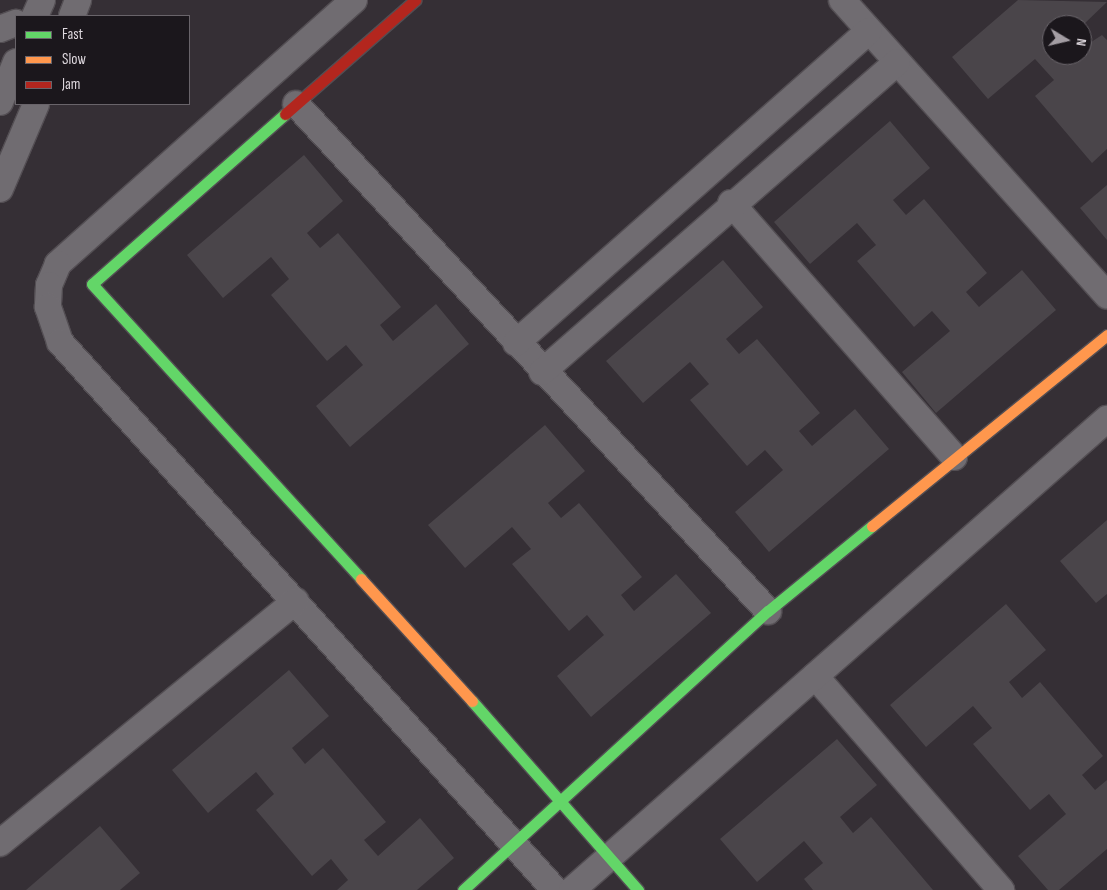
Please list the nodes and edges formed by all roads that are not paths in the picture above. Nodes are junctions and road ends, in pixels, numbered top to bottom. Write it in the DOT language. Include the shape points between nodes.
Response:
graph roads {
  1 [pos="42,0"];
  2 [pos="78,0"];
  3 [pos="354,0"];
  4 [pos="415,0"];
  5 [pos="842,0"];
  6 [pos="35,15"];
  7 [pos="72,15"];
  8 [pos="15,23"];
  9 [pos="0,29"];
  10 [pos="869,30"];
  11 [pos="897,62"];
  12 [pos="15,64"];
  13 [pos="0,102"];
  14 [pos="296,104"];
  15 [pos="36,105"];
  16 [pos="0,189"];
  17 [pos="731,203"];
  18 [pos="1107,295"];
  19 [pos="1107,335"];
  20 [pos="516,344"];
  21 [pos="542,372"];
  22 [pos="1107,419"];
  23 [pos="954,457"];
  24 [pos="296,601"];
  25 [pos="768,611"];
  26 [pos="815,676"];
  27 [pos="564,802"];
  28 [pos="0,843"];
  29 [pos="514,844"];
  30 [pos="610,857"];
  31 [pos="463,890"];
  32 [pos="555,890"];
  33 [pos="572,890"];
  34 [pos="638,890"];
  35 [pos="1001,890"];
  1 -- 6 [label="street"];
  2 -- 7 [label="street"];
  3 -- 24 [label="street" via="94,228 58,264 49,285 48,307 60,342"];
  4 -- 14 [label="street"];
  5 -- 10 [label="street"];
  8 -- 9 [label="street"];
  10 -- 11 [label="street"];
  10 -- 20 [label="street"];
  11 -- 17 [label="street"];
  11 -- 18 [label="street"];
  12 -- 13 [label="street"];
  14 -- 20 [label="street"];
  14 -- 27 [label="street" via="92,284"];
  15 -- 16 [label="street"];
  17 -- 21 [label="street"];
  17 -- 23 [label="street"];
  19 -- 23 [label="street"];
  20 -- 21 [label="street"];
  21 -- 25 [label="street"];
  22 -- 26 [label="street"];
  23 -- 25 [label="street"];
  24 -- 28 [label="street"];
  24 -- 29 [label="street"];
  25 -- 27 [label="street"];
  26 -- 30 [label="street"];
  26 -- 35 [label="street"];
  27 -- 29 [label="street"];
  27 -- 30 [label="street"];
  29 -- 31 [label="street"];
  29 -- 32 [label="street"];
  30 -- 33 [label="street"];
  30 -- 34 [label="street"];
}
